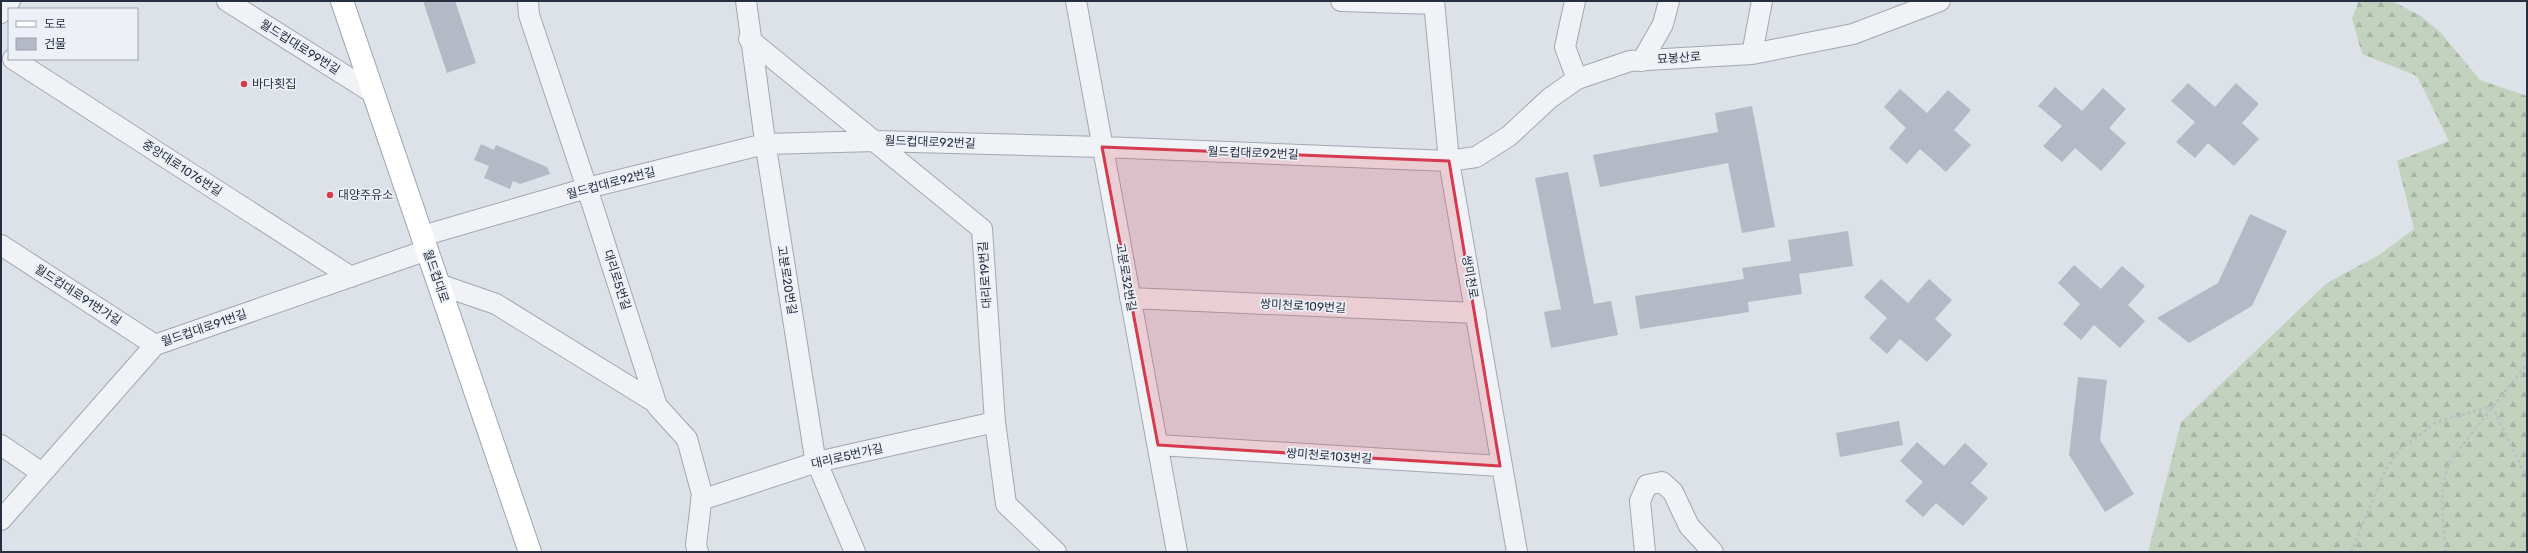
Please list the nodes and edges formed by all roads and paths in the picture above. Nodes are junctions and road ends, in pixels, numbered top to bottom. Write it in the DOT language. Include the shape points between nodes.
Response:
graph roads {
  1 [pos="10,1"];
  2 [pos="227,1"];
  3 [pos="342,1"];
  4 [pos="528,1"];
  5 [pos="746,1"];
  6 [pos="1076,1"];
  7 [pos="1341,1"];
  8 [pos="1575,1"];
  9 [pos="1669,1"];
  10 [pos="1762,1"];
  11 [pos="1434,2"];
  12 [pos="1933,2"];
  13 [pos="1,13"];
  14 [pos="749,39"];
  15 [pos="1752,54"];
  16 [pos="15,60"];
  17 [pos="1642,61"];
  18 [pos="1577,79"];
  19 [pos="373,93"];
  20 [pos="876,141"];
  21 [pos="765,144"];
  22 [pos="1102,147"];
  23 [pos="1449,161"];
  24 [pos="587,188"];
  25 [pos="424,243"];
  26 [pos="1,245"];
  27 [pos="351,277"];
  28 [pos="438,284"];
  29 [pos="1130,298"];
  30 [pos="1476,313"];
  31 [pos="155,345"];
  32 [pos="2527,364"];
  33 [pos="656,403"];
  34 [pos="2492,406"];
  35 [pos="995,422"];
  36 [pos="1,445"];
  37 [pos="1158,445"];
  38 [pos="817,462"];
  39 [pos="1500,466"];
  40 [pos="42,473"];
  41 [pos="2527,478"];
  42 [pos="701,500"];
  43 [pos="1,520"];
  44 [pos="530,552"];
  45 [pos="698,552"];
  46 [pos="855,552"];
  47 [pos="1056,552"];
  48 [pos="1177,552"];
  49 [pos="1517,552"];
  50 [pos="1645,552"];
  51 [pos="1713,552"];
  52 [pos="2351,552"];
  53 [pos="2446,552"];
  1 -- 13 [label="street"];
  2 -- 19 [label="street, 월드컵대로99번길"];
  3 -- 19 [label="main road, 월드컵대로"];
  4 -- 24 [label="street, 대리로5번길" via="528,15"];
  5 -- 14 [label="street, 고분로20번길"];
  6 -- 22 [label="street, 고분로32번길"];
  7 -- 11 [label="street"];
  8 -- 18 [label="street" via="1565,47"];
  9 -- 17 [label="street" via="1663,24"];
  10 -- 15 [label="street"];
  11 -- 23 [label="street, 쌍미천로"];
  12 -- 15 [label="street, 묘봉산로" via="1853,34"];
  14 -- 20 [label="street, 대리로19번길"];
  14 -- 21 [label="street, 고분로20번길"];
  15 -- 17 [label="street, 묘봉산로"];
  16 -- 27 [label="street, 중앙대로1076번길"];
  17 -- 18 [label="street, 묘봉산로" via="1630,61"];
  18 -- 23 [label="street, 묘봉산로" via="1550,98 1509,136 1476,157"];
  19 -- 25 [label="main road, 월드컵대로"];
  20 -- 21 [label="street, 월드컵대로92번길"];
  20 -- 22 [label="street, 월드컵대로92번길"];
  20 -- 35 [label="street, 대리로19번길" via="982,229"];
  21 -- 24 [label="street, 월드컵대로92번길"];
  21 -- 38 [label="street, 고분로20번길"];
  22 -- 23 [label="street, 월드컵대로92번길"];
  22 -- 29 [label="street, 고분로32번길"];
  23 -- 30 [label="street, 쌍미천로"];
  24 -- 25 [label="street, 월드컵대로92번길"];
  24 -- 33 [label="street, 대리로5번길"];
  25 -- 27 [label="street, 월드컵대로91번길"];
  25 -- 28 [label="main road, 월드컵대로"];
  26 -- 31 [label="street, 월드컵대로91번가길"];
  27 -- 31 [label="street, 월드컵대로91번길"];
  28 -- 33 [label="street" via="496,304"];
  28 -- 44 [label="main road, 월드컵대로"];
  29 -- 30 [label="street, 쌍미천로109번길"];
  29 -- 37 [label="street, 고분로32번길"];
  30 -- 39 [label="street, 쌍미천로"];
  31 -- 40 [label="street, 월드컵대로91번길"];
  32 -- 34 [label="path"];
  33 -- 42 [label="street, 대리로5번길" via="687,439 702,494"];
  34 -- 41 [label="path"];
  34 -- 52 [label="path" via="2437,422 2400,449 2386,469"];
  34 -- 53 [label="path" via="2462,443 2447,468 2442,509"];
  35 -- 38 [label="street, 대리로5번가길"];
  35 -- 47 [label="street, 대리로19번길" via="1006,504"];
  36 -- 40 [label="street"];
  37 -- 39 [label="street, 쌍미천로103번길"];
  37 -- 48 [label="street, 고분로32번길"];
  38 -- 42 [label="street, 대리로5번가길"];
  38 -- 46 [label="street, 고분로20번길"];
  39 -- 49 [label="street, 쌍미천로"];
  40 -- 43 [label="street, 월드컵대로91번길"];
  42 -- 45 [label="street, 대리로5번길" via="696,545"];
  50 -- 51 [label="street" via="1640,501 1648,485 1662,482 1673,492 1689,526"];
}
